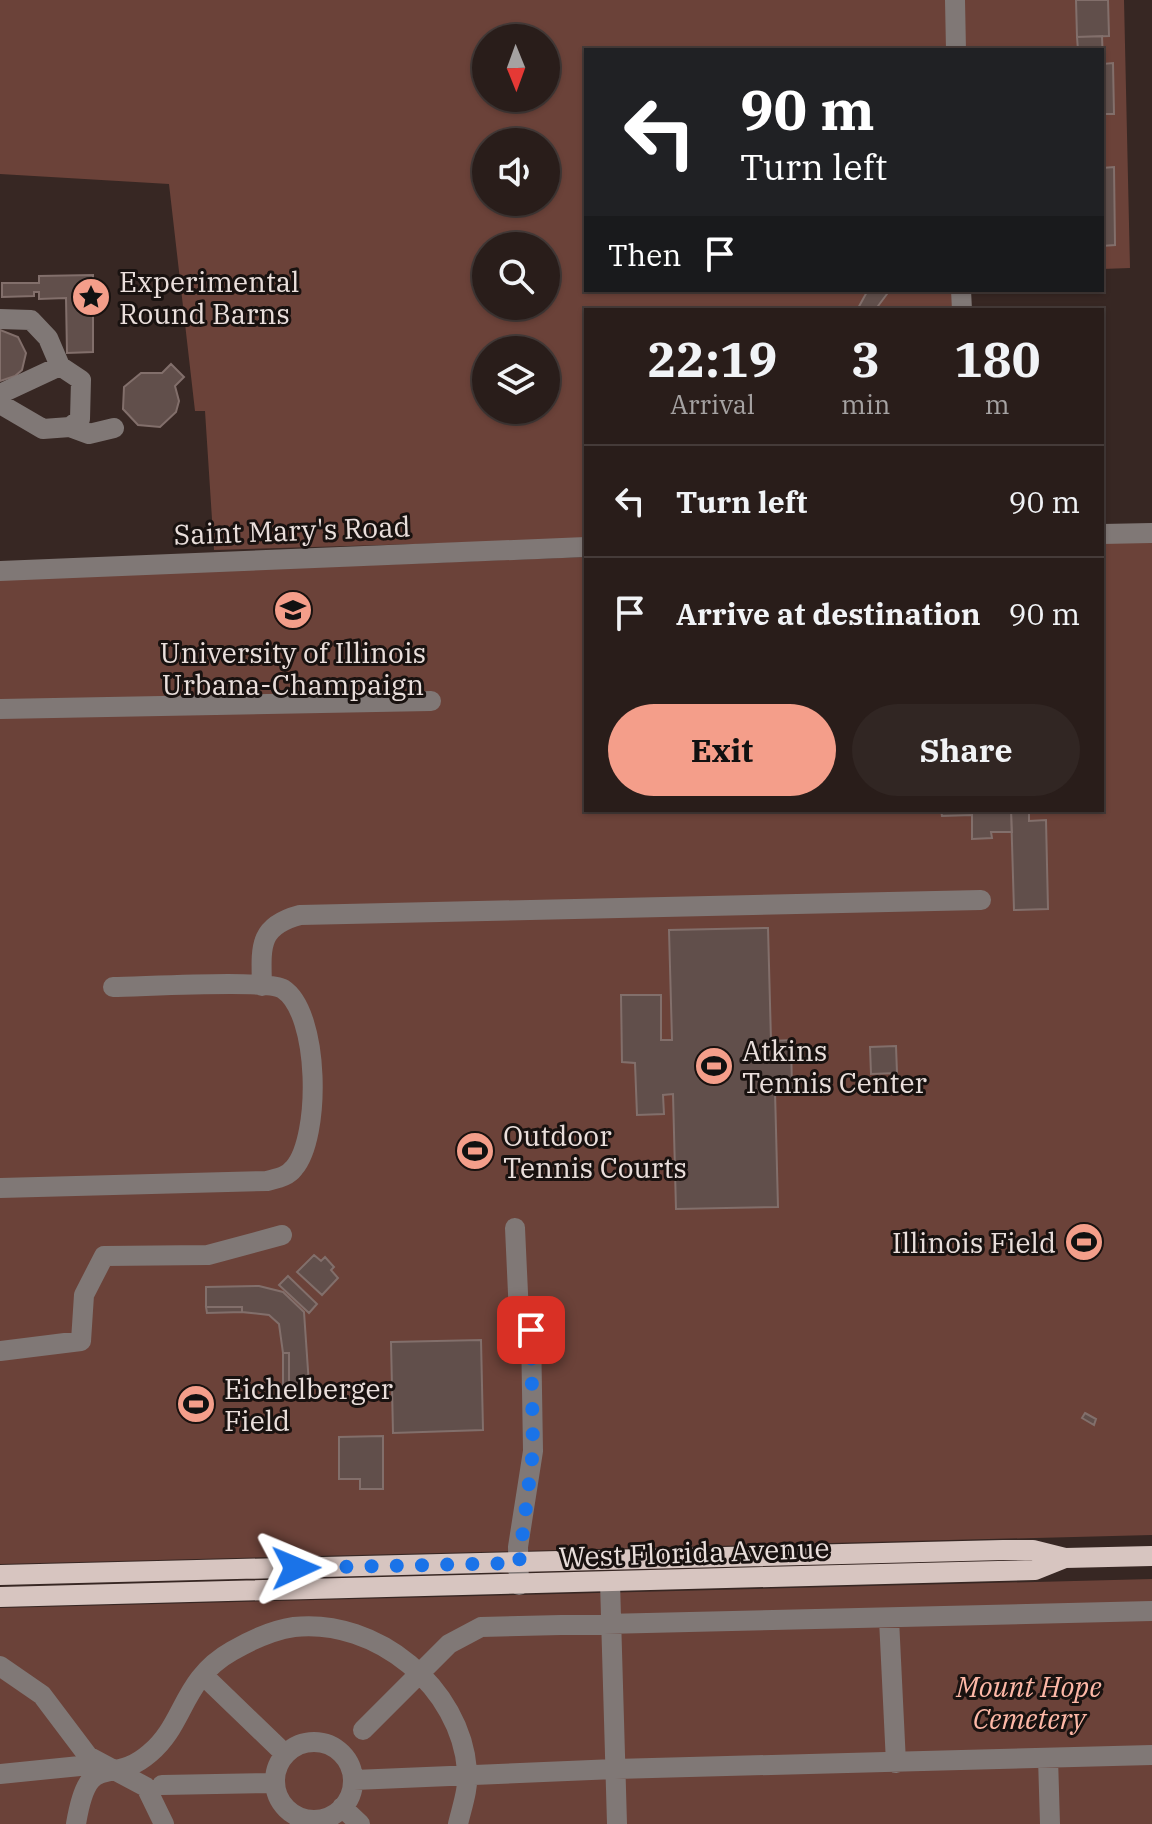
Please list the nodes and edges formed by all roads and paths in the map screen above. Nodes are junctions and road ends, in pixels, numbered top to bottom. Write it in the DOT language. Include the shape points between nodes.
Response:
graph roads {
  1 [pos="955,0"];
  2 [pos="956,48"];
  3 [pos="0,319"];
  4 [pos="60,366"];
  5 [pos="0,394"];
  6 [pos="0,404"];
  7 [pos="70,427"];
  8 [pos="114,428"];
  9 [pos="1152,533"];
  10 [pos="1104,534"];
  11 [pos="584,547"];
  12 [pos="0,571"];
  13 [pos="431,701"];
  14 [pos="0,709"];
  15 [pos="981,900"];
  16 [pos="262,986"];
  17 [pos="113,987"];
  18 [pos="0,1188"];
  19 [pos="515,1228"];
  20 [pos="282,1235"];
  21 [pos="0,1351"];
  22 [pos="1152,1556"];
  23 [pos="1065,1558"];
  24 [pos="519,1563"];
  25 [pos="0,1575"];
  26 [pos="610,1582"];
  27 [pos="519,1585"];
  28 [pos="0,1597"];
  29 [pos="1152,1611"];
  30 [pos="889,1619"];
  31 [pos="612,1626"];
  32 [pos="0,1666"];
  33 [pos="419,1672"];
  34 [pos="203,1675"];
  35 [pos="363,1730"];
  36 [pos="164,1738"];
  37 [pos="75,1740"];
  38 [pos="285,1754"];
  39 [pos="1152,1755"];
  40 [pos="1048,1758"];
  41 [pos="896,1763"];
  42 [pos="80,1766"];
  43 [pos="115,1769"];
  44 [pos="615,1769"];
  45 [pos="0,1774"];
  46 [pos="468,1775"];
  47 [pos="354,1780"];
  48 [pos="275,1783"];
  49 [pos="162,1785"];
  50 [pos="80,1797"];
  51 [pos="342,1807"];
  52 [pos="160,1815"];
  53 [pos="281,1817"];
  54 [pos="76,1824"];
  55 [pos="360,1824"];
  56 [pos="458,1824"];
  57 [pos="617,1824"];
  58 [pos="1050,1824"];
  1 -- 2 [label="street"];
  3 -- 4 [label="street" via="31,320 48,338"];
  4 -- 5 [label="street"];
  4 -- 7 [label="street" via="81,380 80,419"];
  6 -- 7 [label="street" via="43,429"];
  7 -- 8 [label="street" via="89,434"];
  9 -- 10 [label="street"];
  11 -- 12 [label="street, Saint Mary's Road"];
  13 -- 14 [label="street"];
  15 -- 16 [label="street" via="300,915 282,920 267,933 261,954"];
  16 -- 17 [label="street"];
  16 -- 18 [label="street" via="281,986 290,995 310,1045 313,1078 306,1142 296,1166 285,1176 267,1181"];
  19 -- 24 [label="street" via="519,1315 531,1330 533,1451"];
  20 -- 21 [label="street" via="208,1255 104,1256 84,1295 81,1341"];
  22 -- 23 [label="main road"];
  23 -- 24 [label="main road, West Florida Avenue" via="1003,1550"];
  23 -- 26 [label="main road, West Florida Avenue" via="1035,1570"];
  24 -- 25 [label="main road, West Florida Avenue"];
  24 -- 27 [label="street"];
  26 -- 27 [label="main road, West Florida Avenue"];
  26 -- 31 [label="street"];
  27 -- 28 [label="main road, West Florida Avenue"];
  29 -- 30 [label="street"];
  30 -- 31 [label="street"];
  30 -- 41 [label="street"];
  31 -- 33 [label="street" via="481,1627 449,1644"];
  31 -- 44 [label="street"];
  32 -- 37 [label="street" via="42,1695"];
  33 -- 34 [label="street" via="369,1639 342,1630 296,1627 258,1638"];
  33 -- 35 [label="street"];
  33 -- 46 [label="street" via="459,1730"];
  34 -- 36 [label="street"];
  34 -- 38 [label="street"];
  36 -- 43 [label="street" via="143,1759"];
  36 -- 49 [label="street"];
  37 -- 42 [label="street"];
  37 -- 43 [label="street" via="88,1756"];
  38 -- 47 [label="street" via="298,1745 323,1742 345,1756"];
  38 -- 48 [label="street"];
  39 -- 40 [label="street"];
  40 -- 41 [label="street"];
  40 -- 58 [label="street"];
  41 -- 44 [label="street"];
  42 -- 45 [label="street"];
  42 -- 50 [label="street"];
  43 -- 50 [label="street" via="101,1770"];
  43 -- 52 [label="street" via="146,1787"];
  44 -- 46 [label="street"];
  44 -- 57 [label="street"];
  46 -- 47 [label="street"];
  46 -- 56 [label="street"];
  47 -- 51 [label="street"];
  48 -- 49 [label="street"];
  48 -- 53 [label="street"];
  49 -- 52 [label="street"];
  50 -- 54 [label="street"];
  51 -- 53 [label="street" via="325,1819"];
  51 -- 55 [label="street"];
}
